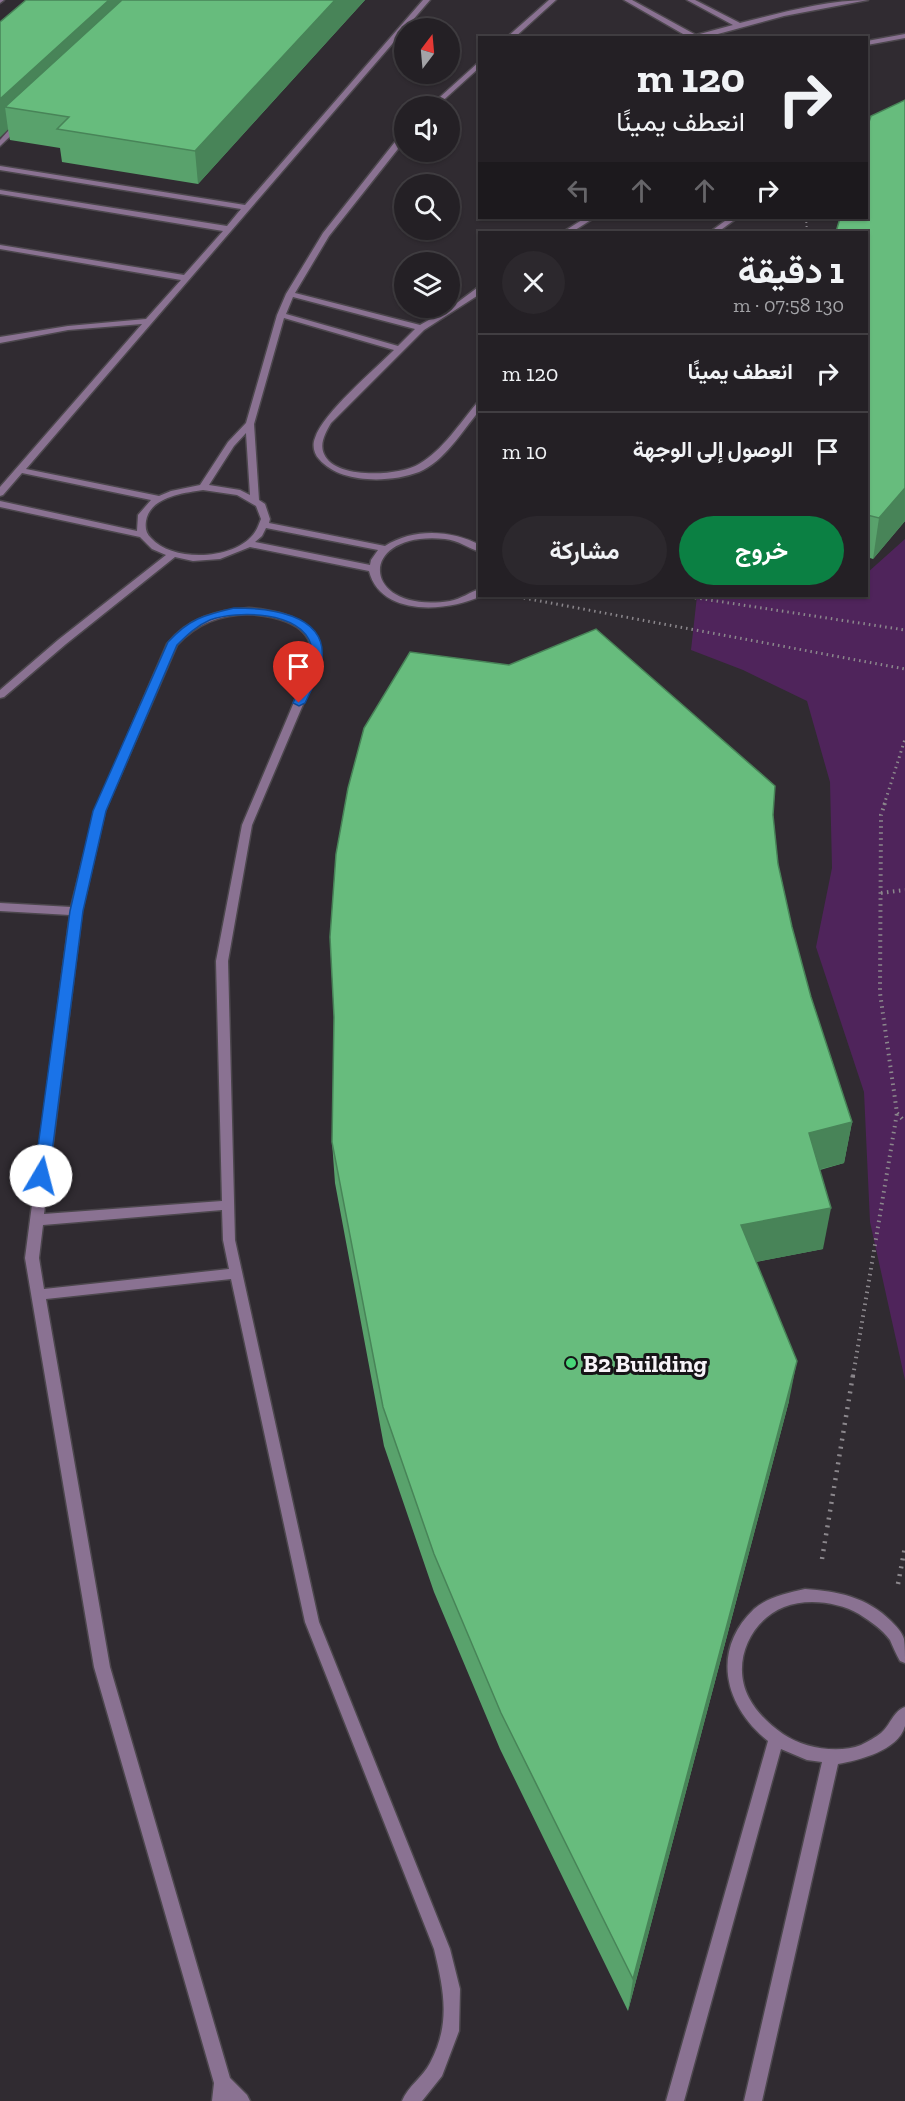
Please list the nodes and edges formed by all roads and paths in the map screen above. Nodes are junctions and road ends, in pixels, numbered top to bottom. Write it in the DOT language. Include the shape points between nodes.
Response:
graph roads {
  1 [pos="427,0"];
  2 [pos="553,0"];
  3 [pos="627,0"];
  4 [pos="690,0"];
  5 [pos="865,0"];
  6 [pos="738,25"];
  7 [pos="511,36"];
  8 [pos="692,36"];
  9 [pos="698,36"];
  10 [pos="905,36"];
  11 [pos="868,43"];
  12 [pos="478,65"];
  13 [pos="444,96"];
  14 [pos="31,114"];
  15 [pos="0,144"];
  16 [pos="394,149"];
  17 [pos="0,168"];
  18 [pos="0,192"];
  19 [pos="247,208"];
  20 [pos="588,219"];
  21 [pos="732,219"];
  22 [pos="228,229"];
  23 [pos="569,231"];
  24 [pos="715,231"];
  25 [pos="0,247"];
  26 [pos="186,278"];
  27 [pos="478,291"];
  28 [pos="290,294"];
  29 [pos="281,315"];
  30 [pos="149,321"];
  31 [pos="421,328"];
  32 [pos="0,340"];
  33 [pos="399,349"];
  34 [pos="478,407"];
  35 [pos="250,424"];
  36 [pos="20,470"];
  37 [pos="203,487"];
  38 [pos="0,493"];
  39 [pos="160,499"];
  40 [pos="255,500"];
  41 [pos="0,504"];
  42 [pos="266,525"];
  43 [pos="143,535"];
  44 [pos="250,544"];
  45 [pos="478,548"];
  46 [pos="386,549"];
  47 [pos="172,555"];
  48 [pos="374,569"];
  49 [pos="478,593"];
  50 [pos="518,597"];
  51 [pos="690,597"];
  52 [pos="905,630"];
  53 [pos="905,669"];
  54 [pos="0,695"];
  55 [pos="905,739"];
  56 [pos="905,890"];
  57 [pos="881,893"];
  58 [pos="0,907"];
  59 [pos="76,911"];
  60 [pos="897,1113"];
  61 [pos="905,1122"];
  62 [pos="228,1205"];
  63 [pos="36,1220"];
  64 [pos="236,1273"];
  65 [pos="38,1294"];
  66 [pos="816,1594"];
  67 [pos="905,1656"];
  68 [pos="905,1714"];
  69 [pos="776,1740"];
  70 [pos="831,1758"];
  71 [pos="223,2083"];
  72 [pos="221,2101"];
  73 [pos="241,2101"];
  74 [pos="411,2101"];
  75 [pos="675,2101"];
  76 [pos="753,2101"];
  1 -- 19 [label="lane"];
  2 -- 7 [label="lane"];
  3 -- 8 [label="lane"];
  4 -- 6 [label="lane"];
  5 -- 6 [label="lane"];
  6 -- 9 [label="lane"];
  10 -- 11 [label="lane"];
  12 -- 13 [label="lane"];
  14 -- 15 [label="lane"];
  16 -- 28 [label="lane" via="326,234"];
  17 -- 19 [label="lane"];
  18 -- 22 [label="lane"];
  19 -- 22 [label="lane"];
  20 -- 23 [label="lane"];
  21 -- 24 [label="lane"];
  22 -- 26 [label="lane"];
  25 -- 26 [label="lane"];
  26 -- 30 [label="lane"];
  27 -- 31 [label="lane"];
  28 -- 29 [label="lane"];
  28 -- 31 [label="lane"];
  29 -- 33 [label="lane"];
  29 -- 35 [label="lane"];
  30 -- 32 [label="lane" via="68,328"];
  30 -- 36 [label="lane"];
  31 -- 33 [label="lane"];
  33 -- 34 [label="lane" via="318,434 319,455 328,464 378,477 416,470 429,462"];
  35 -- 37 [label="lane" via="231,444"];
  35 -- 40 [label="lane"];
  36 -- 38 [label="lane"];
  36 -- 39 [label="lane"];
  37 -- 39 [label="lane"];
  37 -- 40 [label="lane" via="231,490"];
  39 -- 43 [label="lane" via="143,516"];
  40 -- 42 [label="lane" via="265,512"];
  41 -- 43 [label="lane"];
  42 -- 44 [label="lane"];
  42 -- 46 [label="lane"];
  43 -- 47 [label="lane" via="153,547"];
  44 -- 47 [label="lane" via="213,557"];
  44 -- 48 [label="lane"];
  45 -- 46 [label="lane" via="466,541 434,536 402,541"];
  46 -- 48 [label="lane"];
  47 -- 54 [label="lane"];
  48 -- 49 [label="lane" via="376,581 387,593 404,601 447,604"];
  50 -- 53 [label="path"];
  51 -- 52 [label="path"];
  55 -- 57 [label="path" via="881,815"];
  56 -- 57 [label="path"];
  57 -- 60 [label="path" via="880,993"];
  58 -- 59 [label="lane"];
  59 -- 62 [label="lane" via="100,811 172,644 186,629 234,611 287,618 306,629 316,645 316,662 248,825 222,961"];
  59 -- 63 [label="lane"];
  60 -- 61 [label="path"];
  60 -- 66 [label="path"];
  62 -- 63 [label="lane"];
  62 -- 64 [label="lane" via="229,1240"];
  63 -- 65 [label="lane" via="32,1258"];
  64 -- 65 [label="lane"];
  64 -- 74 [label="lane" via="312,1622 442,1949 453,1989 451,2031 436,2070"];
  65 -- 71 [label="lane" via="102,1667"];
  66 -- 67 [label="lane" via="842,1599 868,1611 889,1629"];
  66 -- 69 [label="lane" via="789,1598 766,1608 748,1625 737,1646 734,1672 740,1697 754,1720"];
  68 -- 70 [label="lane" via="882,1743 859,1754"];
  69 -- 70 [label="lane" via="802,1753"];
  69 -- 75 [label="lane"];
  70 -- 76 [label="lane"];
  71 -- 72 [label="lane"];
  71 -- 73 [label="lane"];
}
